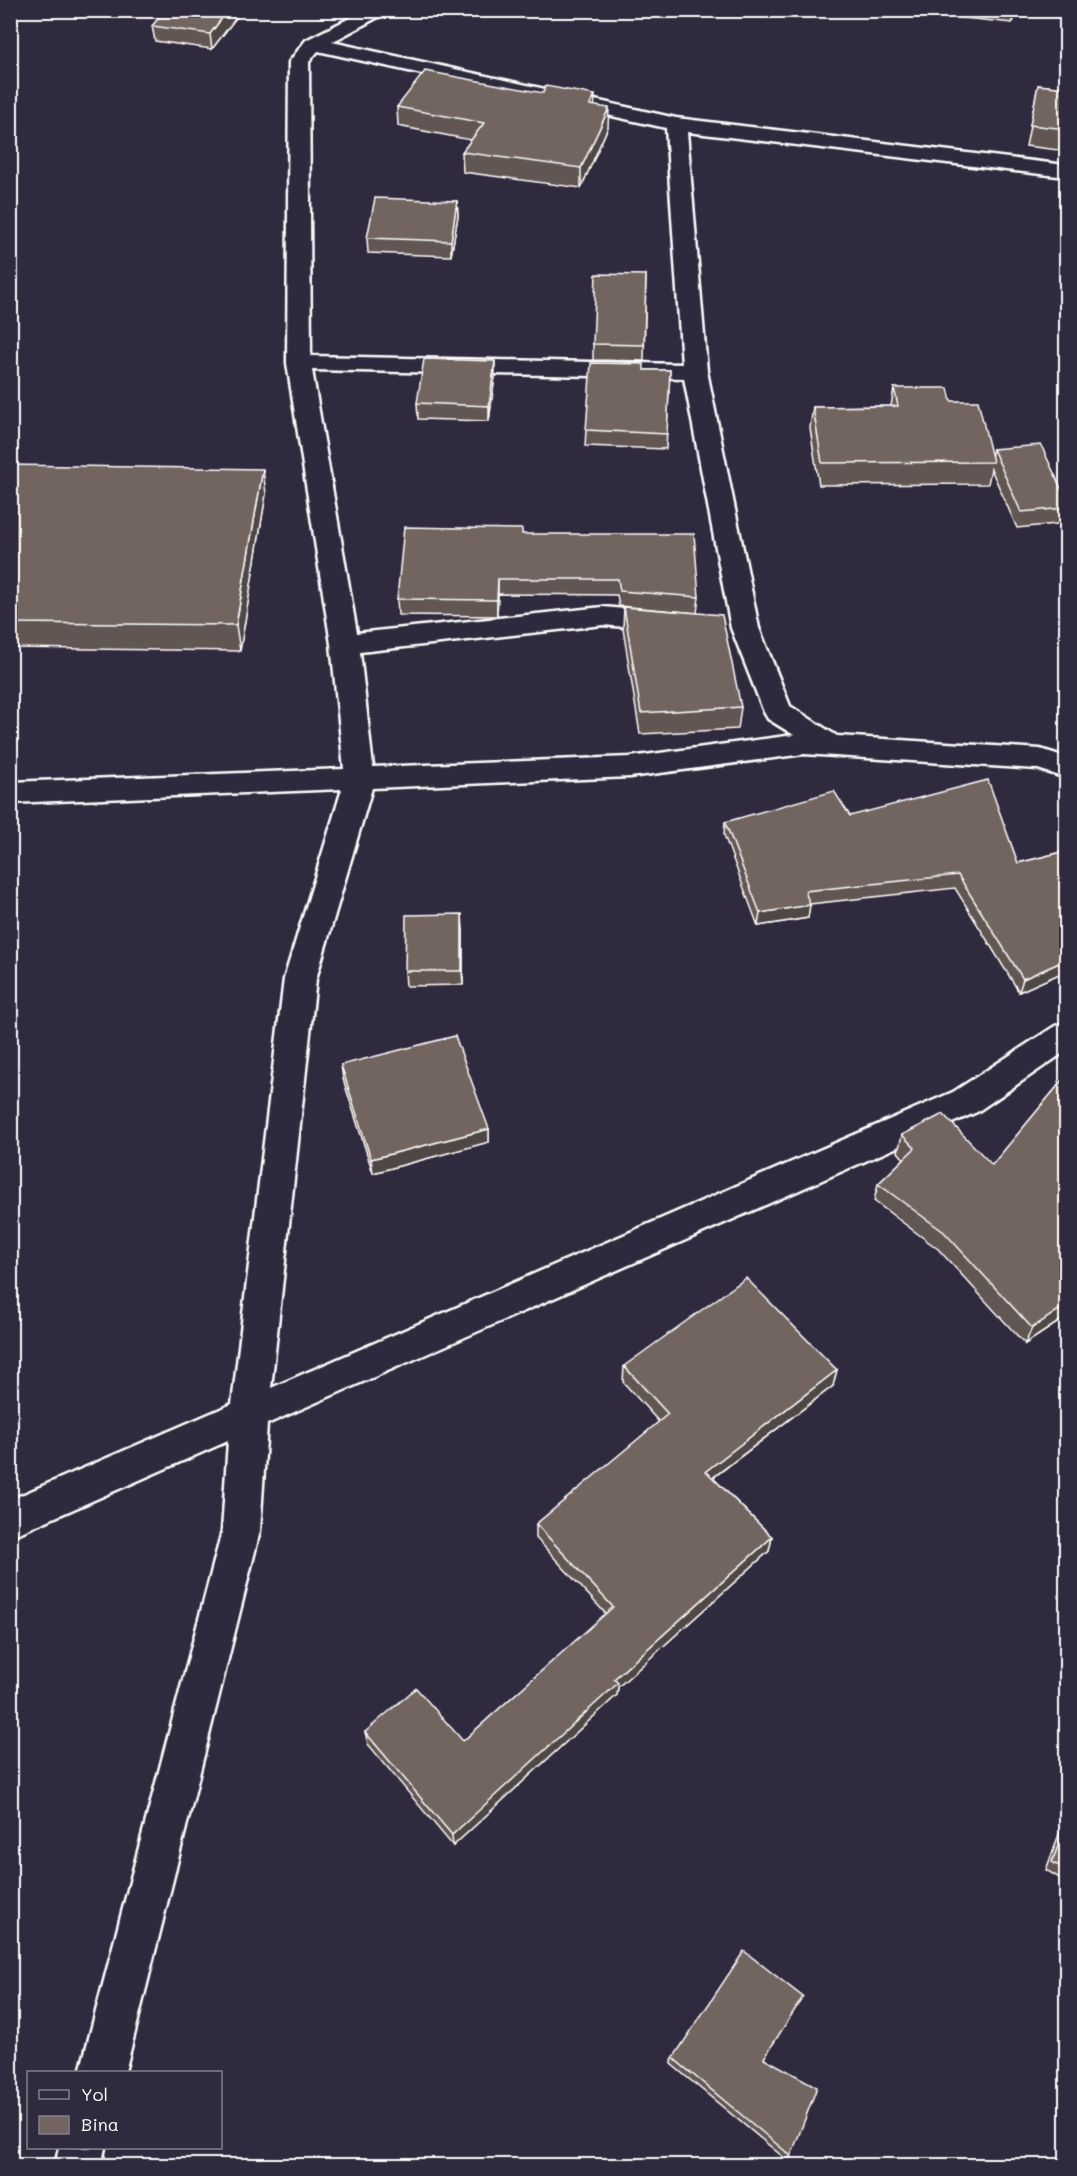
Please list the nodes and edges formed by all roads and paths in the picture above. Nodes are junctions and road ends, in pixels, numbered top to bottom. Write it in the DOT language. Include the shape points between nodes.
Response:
graph roads {
  1 [pos="382,10"];
  2 [pos="313,44"];
  3 [pos="676,124"];
  4 [pos="1066,171"];
  5 [pos="299,363"];
  6 [pos="695,371"];
  7 [pos="721,626"];
  8 [pos="345,644"];
  9 [pos="832,746"];
  10 [pos="1066,768"];
  11 [pos="360,778"];
  12 [pos="10,793"];
  13 [pos="1066,1035"];
  14 [pos="249,1415"];
  15 [pos="10,1519"];
  16 [pos="103,2071"];
  17 [pos="82,2149"];
  18 [pos="78,2166"];
  1 -- 2 [label="street"];
  2 -- 3 [label="street"];
  2 -- 5 [label="street" via="299,62"];
  3 -- 4 [label="street"];
  3 -- 6 [label="street"];
  5 -- 6 [label="street"];
  5 -- 8 [label="street"];
  6 -- 7 [label="street"];
  7 -- 8 [label="street" via="603,616"];
  7 -- 9 [label="street" via="778,712"];
  8 -- 11 [label="street"];
  9 -- 10 [label="street" via="1040,759"];
  9 -- 11 [label="street" via="804,744 630,767"];
  11 -- 12 [label="street"];
  11 -- 14 [label="street" via="300,979"];
  13 -- 14 [label="street" via="965,1102"];
  14 -- 15 [label="street"];
  14 -- 16 [label="street" via="241,1531"];
  17 -- 18 [label="street"];
}
